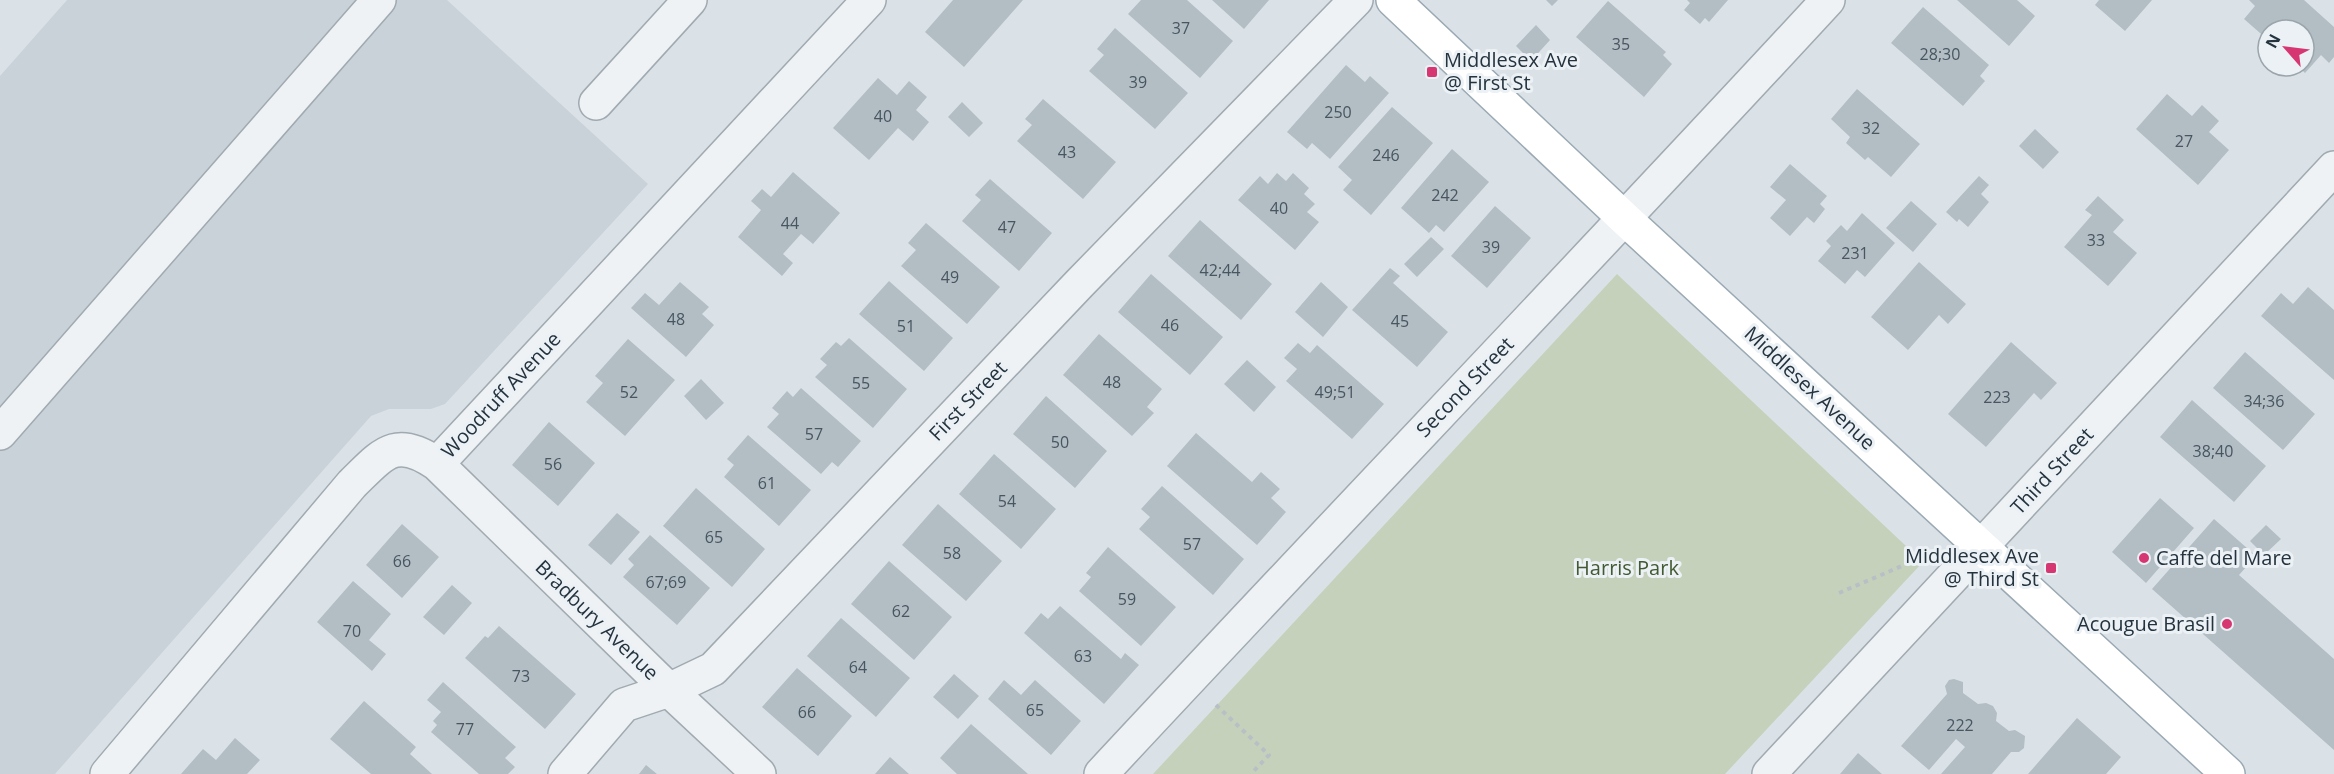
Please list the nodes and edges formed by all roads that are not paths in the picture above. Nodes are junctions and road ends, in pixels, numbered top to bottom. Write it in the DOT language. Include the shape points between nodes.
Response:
graph roads {
  1 [pos="379,0"];
  2 [pos="690,0"];
  3 [pos="869,0"];
  4 [pos="1356,0"];
  5 [pos="1393,0"];
  6 [pos="1828,0"];
  7 [pos="596,103"];
  8 [pos="2334,168"];
  9 [pos="1625,219"];
  10 [pos="0,433"];
  11 [pos="437,464"];
  12 [pos="1982,547"];
  13 [pos="669,690"];
  14 [pos="106,774"];
  15 [pos="565,774"];
  16 [pos="759,774"];
  17 [pos="1101,774"];
  18 [pos="1769,774"];
  19 [pos="2228,774"];
  1 -- 10 [label="street"];
  2 -- 7 [label="street"];
  3 -- 11 [label="street, Woodruff Avenue"];
  4 -- 13 [label="street, First Street" via="713,669"];
  5 -- 9 [label="main road, Middlesex Avenue"];
  6 -- 9 [label="street, Second Street"];
  8 -- 12 [label="street, Third Street"];
  9 -- 12 [label="main road, Middlesex Avenue"];
  9 -- 17 [label="street, Second Street"];
  11 -- 13 [label="street, Bradbury Avenue"];
  11 -- 14 [label="street, Woodruff Avenue" via="418,451 400,449 381,456 352,484"];
  12 -- 18 [label="street, Third Street"];
  12 -- 19 [label="main road, Middlesex Avenue"];
  13 -- 15 [label="street, First Street" via="624,705"];
  13 -- 16 [label="street, Bradbury Avenue"];
}
